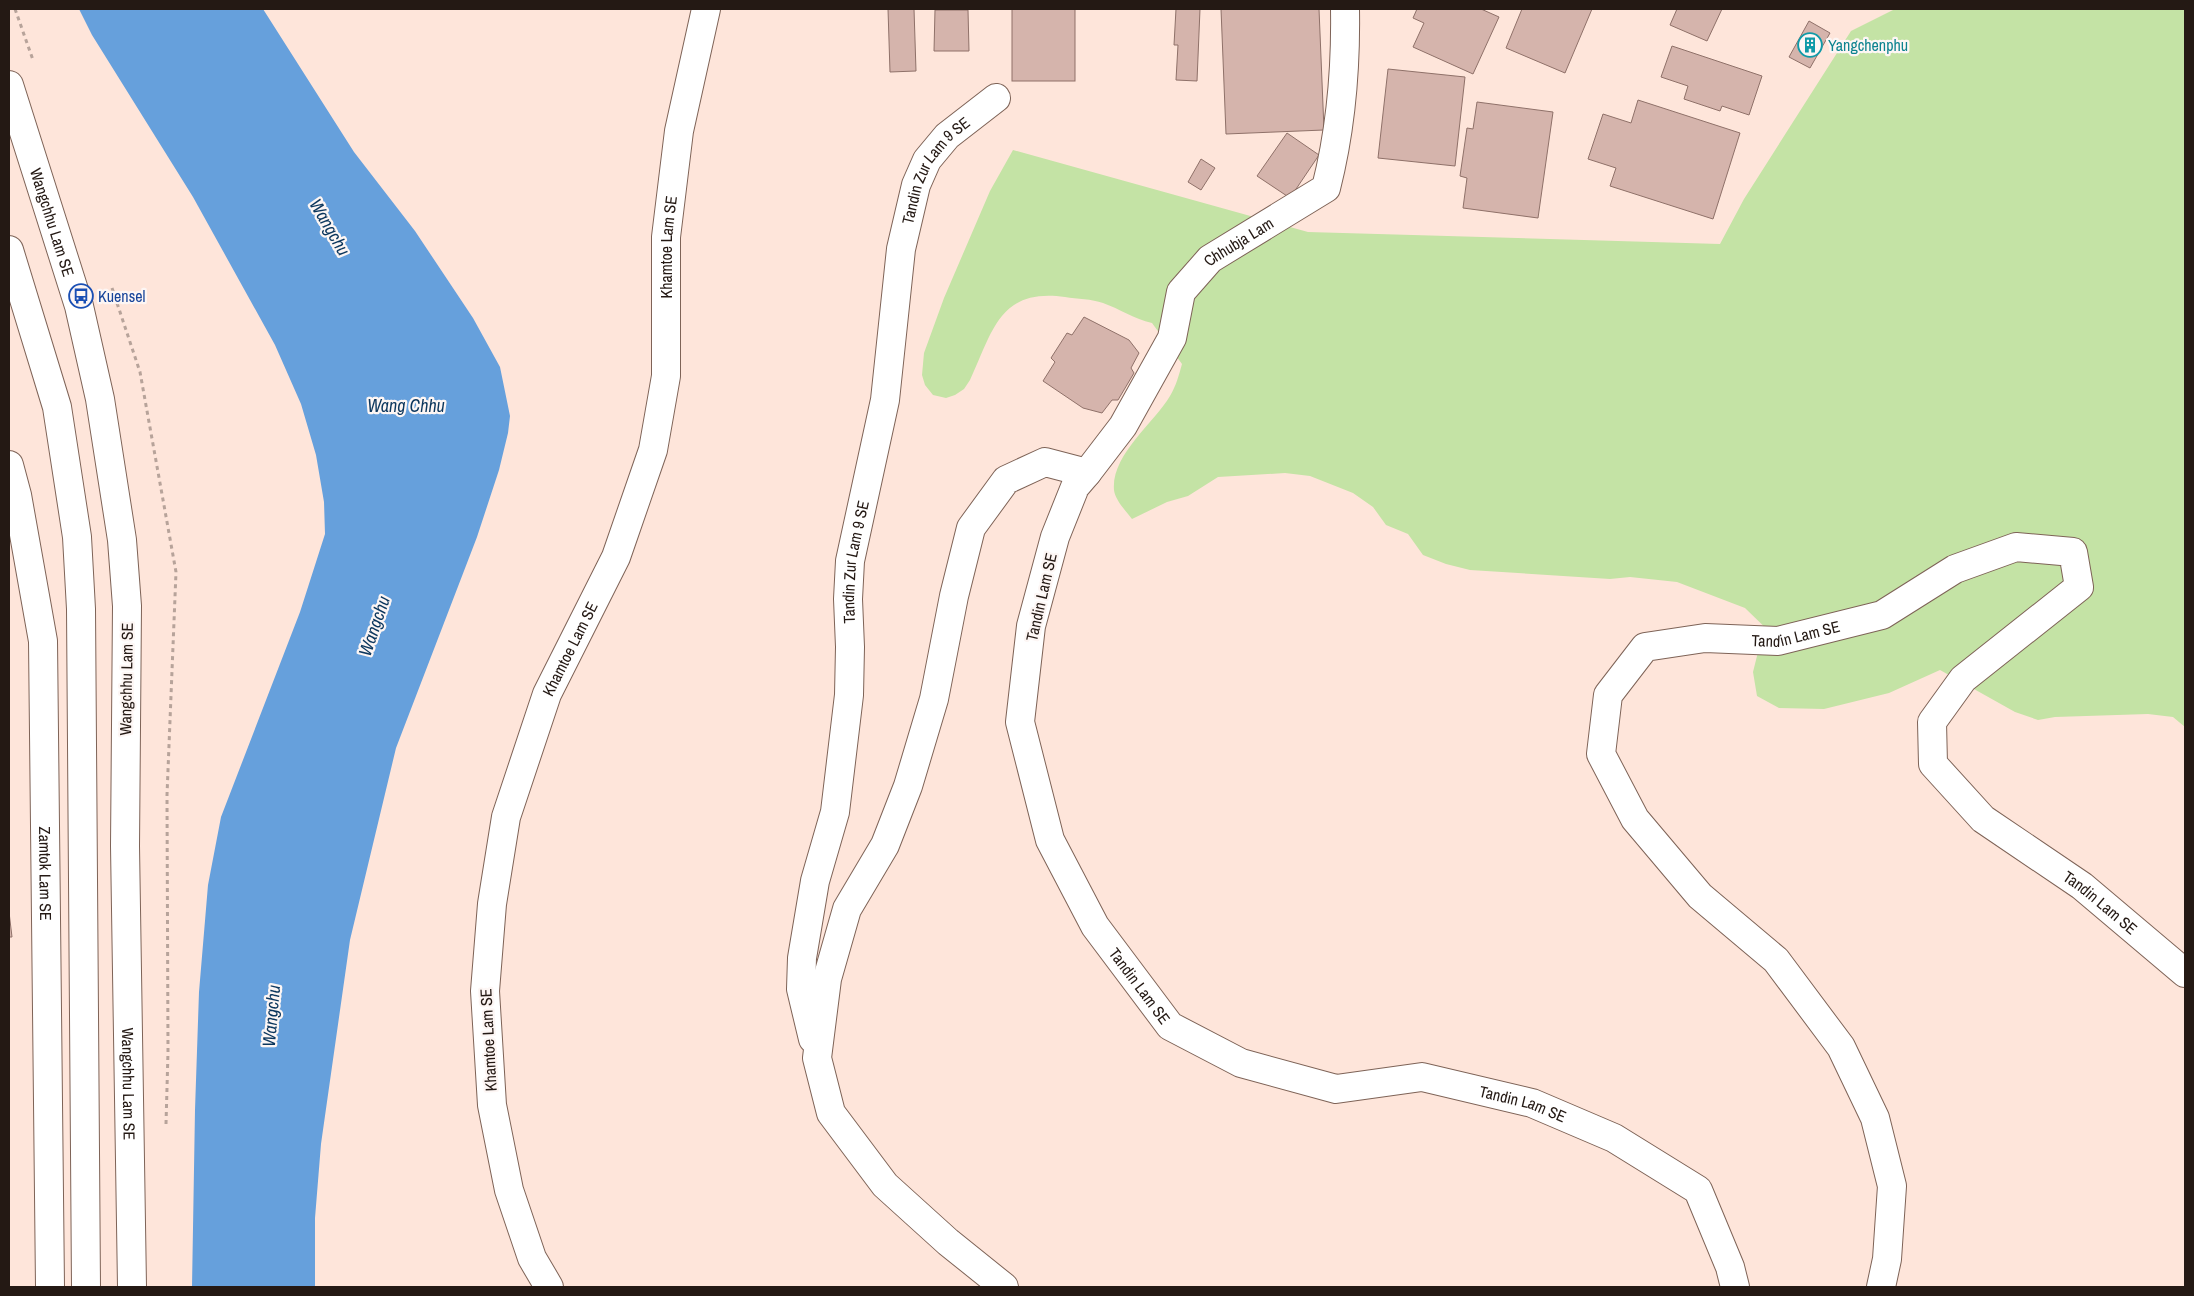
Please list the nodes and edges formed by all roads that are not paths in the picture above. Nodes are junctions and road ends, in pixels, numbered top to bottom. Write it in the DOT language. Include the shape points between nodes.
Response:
graph roads {
  1 [pos="706,9"];
  2 [pos="1345,9"];
  3 [pos="9,85"];
  4 [pos="996,98"];
  5 [pos="9,250"];
  6 [pos="9,465"];
  7 [pos="1087,473"];
  8 [pos="2185,973"];
  9 [pos="817,1058"];
  10 [pos="50,1287"];
  11 [pos="86,1287"];
  12 [pos="132,1287"];
  13 [pos="549,1287"];
  14 [pos="1004,1287"];
  15 [pos="1735,1287"];
  16 [pos="1881,1287"];
  1 -- 13 [label="main road, Khamtoe Lam SE" via="679,131 666,237 666,376 653,450 616,557 547,694 506,816 492,904 485,992 492,1105 509,1190 532,1258"];
  2 -- 7 [label="main road, Chhubja Lam" via="1346,68 1334,158 1326,188 1210,259 1181,292 1172,338 1123,426"];
  3 -- 12 [label="main road, Wangchhu Lam SE" via="79,306 100,399 122,540 127,606 125,846"];
  4 -- 9 [label="main road, Tandin Zur Lam 9 SE" via="947,136 927,160 916,185 901,249 885,400 850,561 849,695 835,812 815,881 802,958 801,989"];
  5 -- 11 [label="main road" via="57,407 77,537 81,629"];
  6 -- 10 [label="main road, Zamtok Lam SE" via="43,641"];
  7 -- 9 [label="main road" via="1045,462 1006,480 971,528 934,699 908,786 885,845 847,908 827,979"];
  7 -- 15 [label="main road, Tandin Lam SE" via="1075,487 1055,537 1031,626 1020,722 1050,840 1095,926 1170,1026 1241,1063 1336,1089 1422,1077 1532,1103 1614,1138 1698,1190 1730,1266"];
  8 -- 16 [label="main road, Tandin Lam SE" via="2082,886 1983,819 1933,764 1932,722 1963,678 2079,587 2073,552 2016,546 1956,569 1882,615 1778,640 1705,638 1645,647 1608,695 1601,754 1635,819 1700,896 1776,960 1841,1047 1875,1118 1892,1186 1887,1259"];
  9 -- 14 [label="main road" via="831,1113 884,1185"];
}
